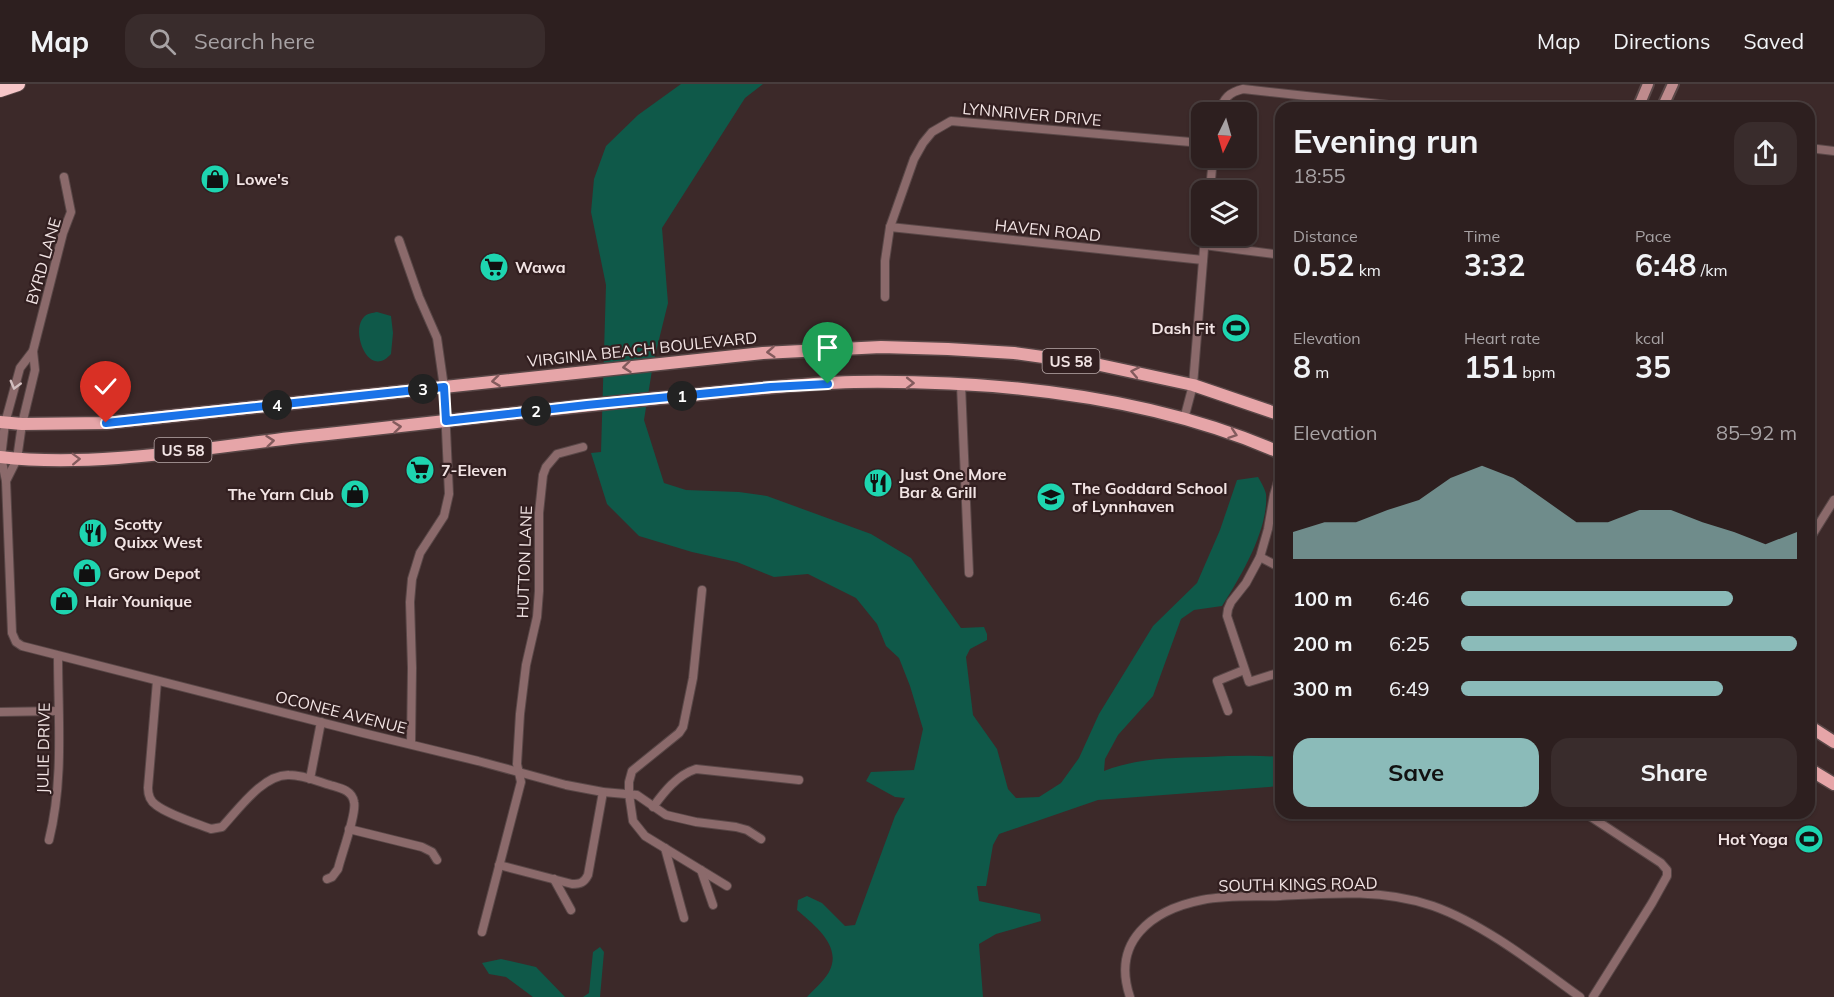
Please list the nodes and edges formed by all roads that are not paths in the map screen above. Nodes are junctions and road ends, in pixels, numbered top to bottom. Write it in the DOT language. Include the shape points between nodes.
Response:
graph roads {
  1 [pos="18,84"];
  2 [pos="1648,84"];
  3 [pos="1673,84"];
  4 [pos="0,90"];
  5 [pos="1223,102"];
  6 [pos="1364,102"];
  7 [pos="1640,102"];
  8 [pos="1665,102"];
  9 [pos="1191,142"];
  10 [pos="1815,149"];
  11 [pos="1834,151"];
  12 [pos="64,177"];
  13 [pos="890,227"];
  14 [pos="399,240"];
  15 [pos="1204,246"];
  16 [pos="1212,246"];
  17 [pos="1275,254"];
  18 [pos="1203,260"];
  19 [pos="885,297"];
  20 [pos="33,351"];
  21 [pos="961,385"];
  22 [pos="1192,385"];
  23 [pos="444,387"];
  24 [pos="1275,413"];
  25 [pos="1184,418"];
  26 [pos="446,421"];
  27 [pos="3,423"];
  28 [pos="22,424"];
  29 [pos="583,447"];
  30 [pos="1275,451"];
  31 [pos="0,457"];
  32 [pos="17,459"];
  33 [pos="6,481"];
  34 [pos="1275,492"];
  35 [pos="1834,500"];
  36 [pos="1815,530"];
  37 [pos="1260,557"];
  38 [pos="1275,565"];
  39 [pos="969,573"];
  40 [pos="702,590"];
  41 [pos="16,642"];
  42 [pos="58,656"];
  43 [pos="1244,670"];
  44 [pos="1275,674"];
  45 [pos="157,681"];
  46 [pos="58,711"];
  47 [pos="1228,711"];
  48 [pos="0,712"];
  49 [pos="321,722"];
  50 [pos="1815,730"];
  51 [pos="1834,742"];
  52 [pos="411,744"];
  53 [pos="519,772"];
  54 [pos="1815,773"];
  55 [pos="310,779"];
  56 [pos="800,780"];
  57 [pos="1834,784"];
  58 [pos="603,792"];
  59 [pos="629,794"];
  60 [pos="652,807"];
  61 [pos="1594,819"];
  62 [pos="349,829"];
  63 [pos="761,839"];
  64 [pos="49,840"];
  65 [pos="665,848"];
  66 [pos="438,860"];
  67 [pos="499,865"];
  68 [pos="701,870"];
  69 [pos="327,879"];
  70 [pos="554,879"];
  71 [pos="727,886"];
  72 [pos="713,905"];
  73 [pos="571,910"];
  74 [pos="684,918"];
  75 [pos="482,932"];
  76 [pos="1130,997"];
  77 [pos="1580,997"];
  78 [pos="1593,997"];
  1 -- 4 [label="highway"];
  2 -- 7 [label="main road"];
  3 -- 8 [label="main road"];
  5 -- 6 [label="street" via="1231,92 1243,88"];
  9 -- 13 [label="street, LYNNRIVER DRIVE" via="951,121 932,132 923,143"];
  10 -- 11 [label="street"];
  12 -- 20 [label="street, BYRD LANE" via="71,212"];
  13 -- 18 [label="street, HAVEN ROAD"];
  13 -- 19 [label="street, LYNNRIVER DRIVE"];
  14 -- 23 [label="street" via="437,338"];
  15 -- 18 [label="street"];
  16 -- 17 [label="street"];
  18 -- 22 [label="street"];
  20 -- 27 [label="street, BYRD LANE, one-way" via="20,368"];
  20 -- 28 [label="street, BYRD LANE" via="34,370"];
  21 -- 25 [label="main road, US 58" via="1075,396"];
  26 -- 21 [label="main road, US 58, one-way" via="771,387 851,382"];
  21 -- 39 [label="street"];
  22 -- 23 [label="main road, VIRGINIA BEACH BOULEVARD / US 58, one-way" via="1058,358 881,347 787,351"];
  22 -- 24 [label="main road, VIRGINIA BEACH BOULEVARD / US 58"];
  22 -- 25 [label="street"];
  23 -- 26 [label="street"];
  23 -- 28 [label="main road, VIRGINIA BEACH BOULEVARD / US 58" via="106,423"];
  25 -- 30 [label="main road, US 58, one-way"];
  32 -- 26 [label="main road, US 58, one-way" via="150,454"];
  26 -- 52 [label="street" via="447,506 420,553 412,579"];
  27 -- 28 [label="main road, VIRGINIA BEACH BOULEVARD / US 58"];
  27 -- 31 [label="street, BYRD LANE"];
  28 -- 32 [label="street, BYRD LANE"];
  29 -- 53 [label="street, HUTTON LANE" via="557,454 543,475 538,536 540,591 522,694"];
  31 -- 32 [label="main road, US 58"];
  31 -- 33 [label="street, BYRD LANE"];
  32 -- 33 [label="street, BYRD LANE"];
  33 -- 41 [label="street, BYRD LANE" via="11,623"];
  34 -- 37 [label="street"];
  35 -- 36 [label="street"];
  37 -- 38 [label="street"];
  37 -- 43 [label="street" via="1231,602 1227,616"];
  40 -- 59 [label="street" via="693,678 683,727 632,771"];
  41 -- 42 [label="street, OCONEE AVENUE"];
  42 -- 45 [label="street, OCONEE AVENUE"];
  42 -- 46 [label="street, JULIE DRIVE"];
  43 -- 44 [label="street" via="1249,682"];
  43 -- 47 [label="street" via="1217,681"];
  45 -- 49 [label="street, OCONEE AVENUE"];
  45 -- 55 [label="street" via="148,788 156,805 217,829 271,779 290,775"];
  46 -- 48 [label="street"];
  46 -- 64 [label="street, JULIE DRIVE" via="60,759"];
  49 -- 52 [label="street, OCONEE AVENUE"];
  49 -- 55 [label="street"];
  50 -- 51 [label="main road"];
  52 -- 53 [label="street, OCONEE AVENUE"];
  53 -- 58 [label="street, OCONEE AVENUE"];
  53 -- 67 [label="street, HUTTON LANE" via="518,797"];
  54 -- 57 [label="main road"];
  55 -- 62 [label="street" via="345,789 352,796 355,808"];
  56 -- 60 [label="street" via="696,769 677,780"];
  58 -- 59 [label="street, OCONEE AVENUE"];
  58 -- 70 [label="street" via="586,880 572,884"];
  59 -- 60 [label="street" via="637,795"];
  59 -- 65 [label="street" via="637,828"];
  60 -- 63 [label="street" via="680,820 747,830"];
  61 -- 78 [label="street" via="1667,870 1652,903"];
  62 -- 66 [label="street" via="422,847"];
  62 -- 69 [label="street" via="338,870"];
  65 -- 68 [label="street"];
  65 -- 74 [label="street"];
  67 -- 70 [label="street"];
  67 -- 75 [label="street, HUTTON LANE"];
  68 -- 71 [label="street"];
  68 -- 72 [label="street"];
  70 -- 73 [label="street"];
  76 -- 77 [label="street, SOUTH KINGS ROAD" via="1125,965 1132,942 1149,922 1167,912 1188,903 1221,898 1347,893 1382,895 1434,906 1504,944"];
}
